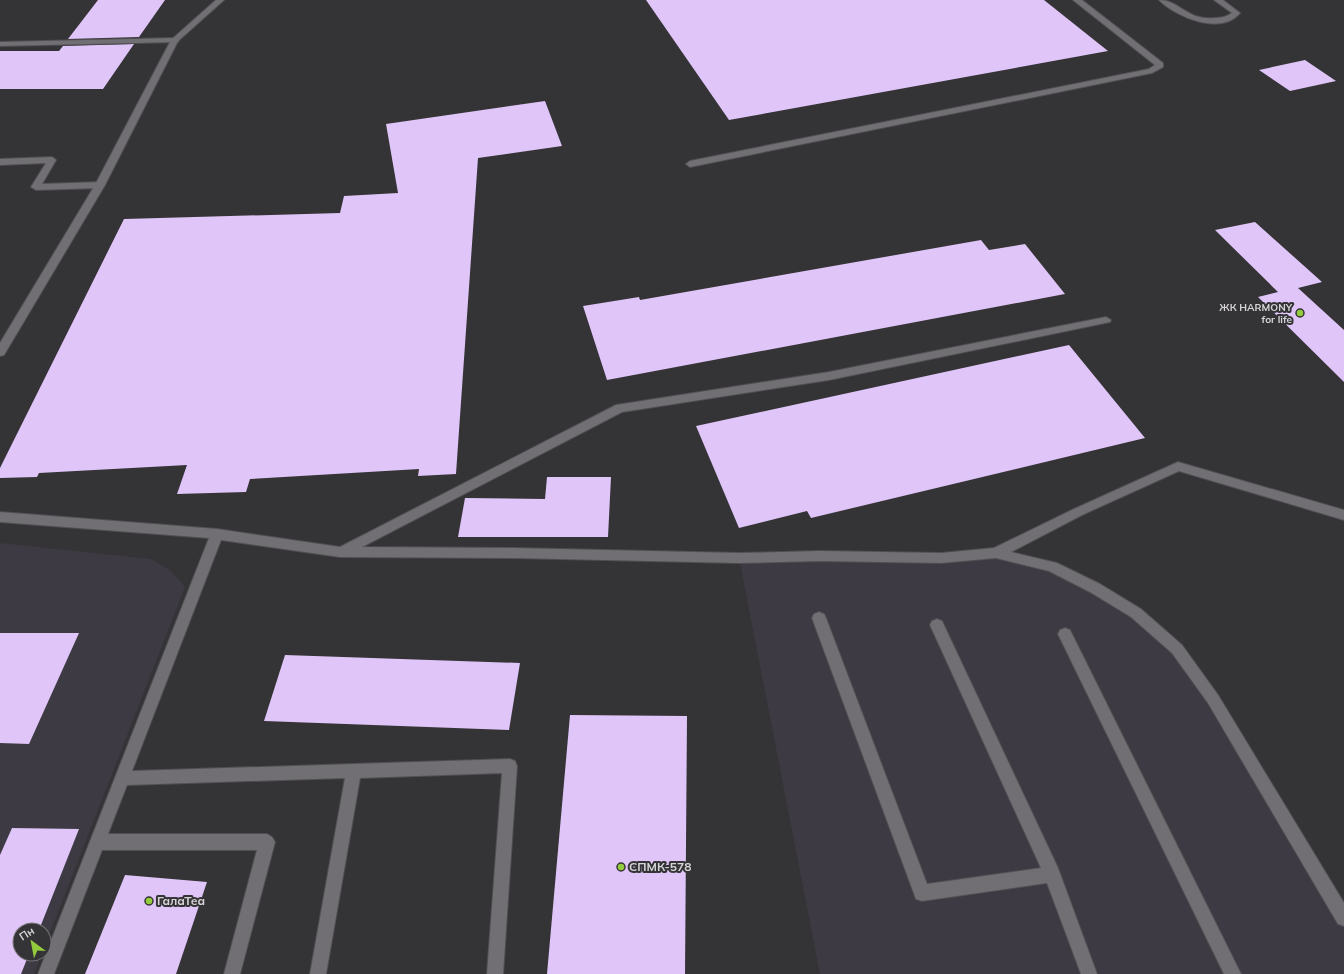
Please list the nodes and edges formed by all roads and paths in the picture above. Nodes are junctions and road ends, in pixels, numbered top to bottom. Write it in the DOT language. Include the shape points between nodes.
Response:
graph roads {
  1 [pos="220,0"];
  2 [pos="1077,0"];
  3 [pos="1163,0"];
  4 [pos="1218,0"];
  5 [pos="174,40"];
  6 [pos="0,44"];
  7 [pos="0,162"];
  8 [pos="690,164"];
  9 [pos="100,185"];
  10 [pos="1106,320"];
  11 [pos="0,352"];
  12 [pos="1344,515"];
  13 [pos="0,517"];
  14 [pos="217,534"];
  15 [pos="340,552"];
  16 [pos="996,553"];
  17 [pos="819,618"];
  18 [pos="937,625"];
  19 [pos="1065,634"];
  20 [pos="354,771"];
  21 [pos="122,778"];
  22 [pos="98,842"];
  23 [pos="1052,874"];
  24 [pos="1344,918"];
  25 [pos="46,974"];
  26 [pos="232,974"];
  27 [pos="318,974"];
  28 [pos="495,974"];
  29 [pos="1089,974"];
  30 [pos="1233,974"];
  1 -- 5 [label="street"];
  2 -- 8 [label="street" via="1160,65 1152,71 779,144"];
  3 -- 4 [label="street" via="1189,18 1206,22 1232,18 1236,13"];
  5 -- 6 [label="street"];
  5 -- 9 [label="street"];
  7 -- 9 [label="street" via="52,160 36,187"];
  9 -- 11 [label="street"];
  10 -- 15 [label="street" via="828,376 620,408"];
  12 -- 16 [label="street" via="1295,498 1178,466"];
  13 -- 14 [label="street"];
  14 -- 15 [label="street"];
  14 -- 21 [label="street"];
  15 -- 16 [label="street" via="739,558 941,558"];
  16 -- 24 [label="street" via="1052,567 1095,588 1136,613 1177,649 1213,699"];
  17 -- 23 [label="street" via="922,893"];
  18 -- 23 [label="street"];
  19 -- 30 [label="street"];
  20 -- 21 [label="street"];
  20 -- 27 [label="street"];
  20 -- 28 [label="street" via="510,766"];
  21 -- 22 [label="street"];
  22 -- 25 [label="street"];
  22 -- 26 [label="street" via="267,842"];
  23 -- 29 [label="street"];
}
